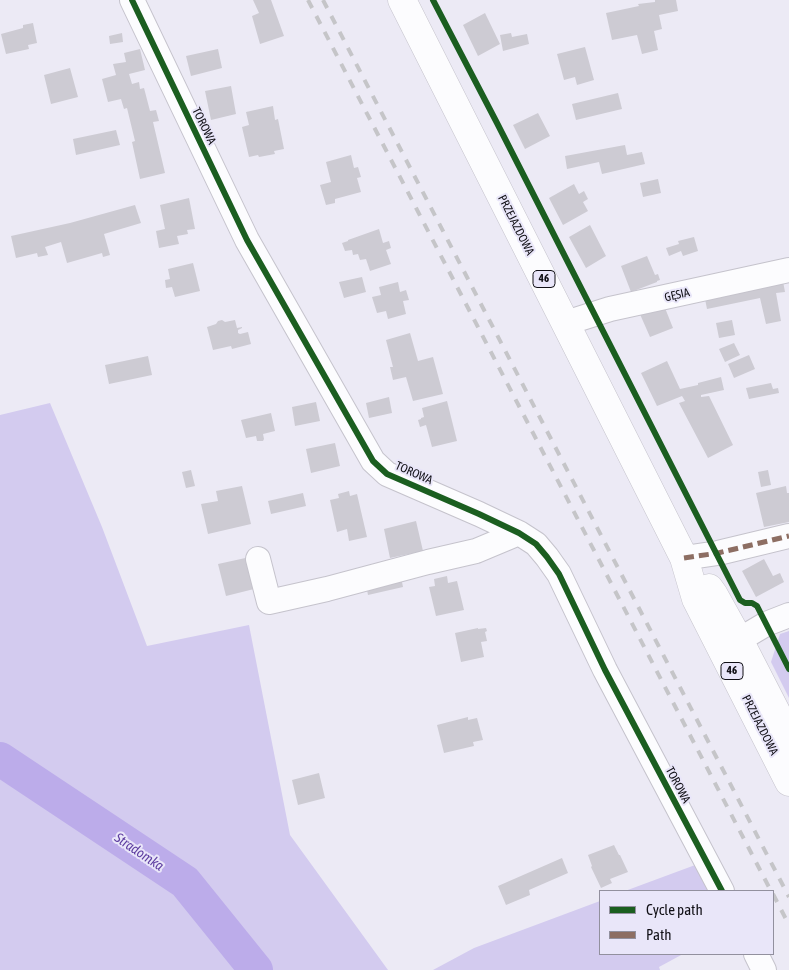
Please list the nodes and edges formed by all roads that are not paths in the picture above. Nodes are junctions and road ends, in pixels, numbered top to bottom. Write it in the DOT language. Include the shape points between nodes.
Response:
graph roads {
  1 [pos="132,0"];
  2 [pos="402,0"];
  3 [pos="789,270"];
  4 [pos="566,323"];
  5 [pos="518,533"];
  6 [pos="789,536"];
  7 [pos="684,558"];
  8 [pos="258,559"];
  9 [pos="789,615"];
  10 [pos="739,640"];
  11 [pos="789,737"];
  12 [pos="789,782"];
  13 [pos="721,890"];
  14 [pos="756,955"];
  15 [pos="764,970"];
  1 -- 5 [label="street, TOROWA" via="247,240 373,462 387,474"];
  2 -- 4 [label="main road, PRZEJAZDOWA / 46"];
  3 -- 4 [label="street, GĘSIA" via="610,309"];
  4 -- 7 [label="main road, PRZEJAZDOWA / 46"];
  5 -- 8 [label="street" via="476,551 269,602"];
  5 -- 13 [label="street, TOROWA" via="536,544 560,574 605,670"];
  6 -- 7 [label="street"];
  7 -- 10 [label="main road, PRZEJAZDOWA / 46" via="714,595"];
  7 -- 12 [label="main road, PRZEJAZDOWA / 46" via="696,599"];
  9 -- 10 [label="street"];
  10 -- 11 [label="main road, PRZEJAZDOWA / 46"];
  14 -- 15 [label="street"];
}
